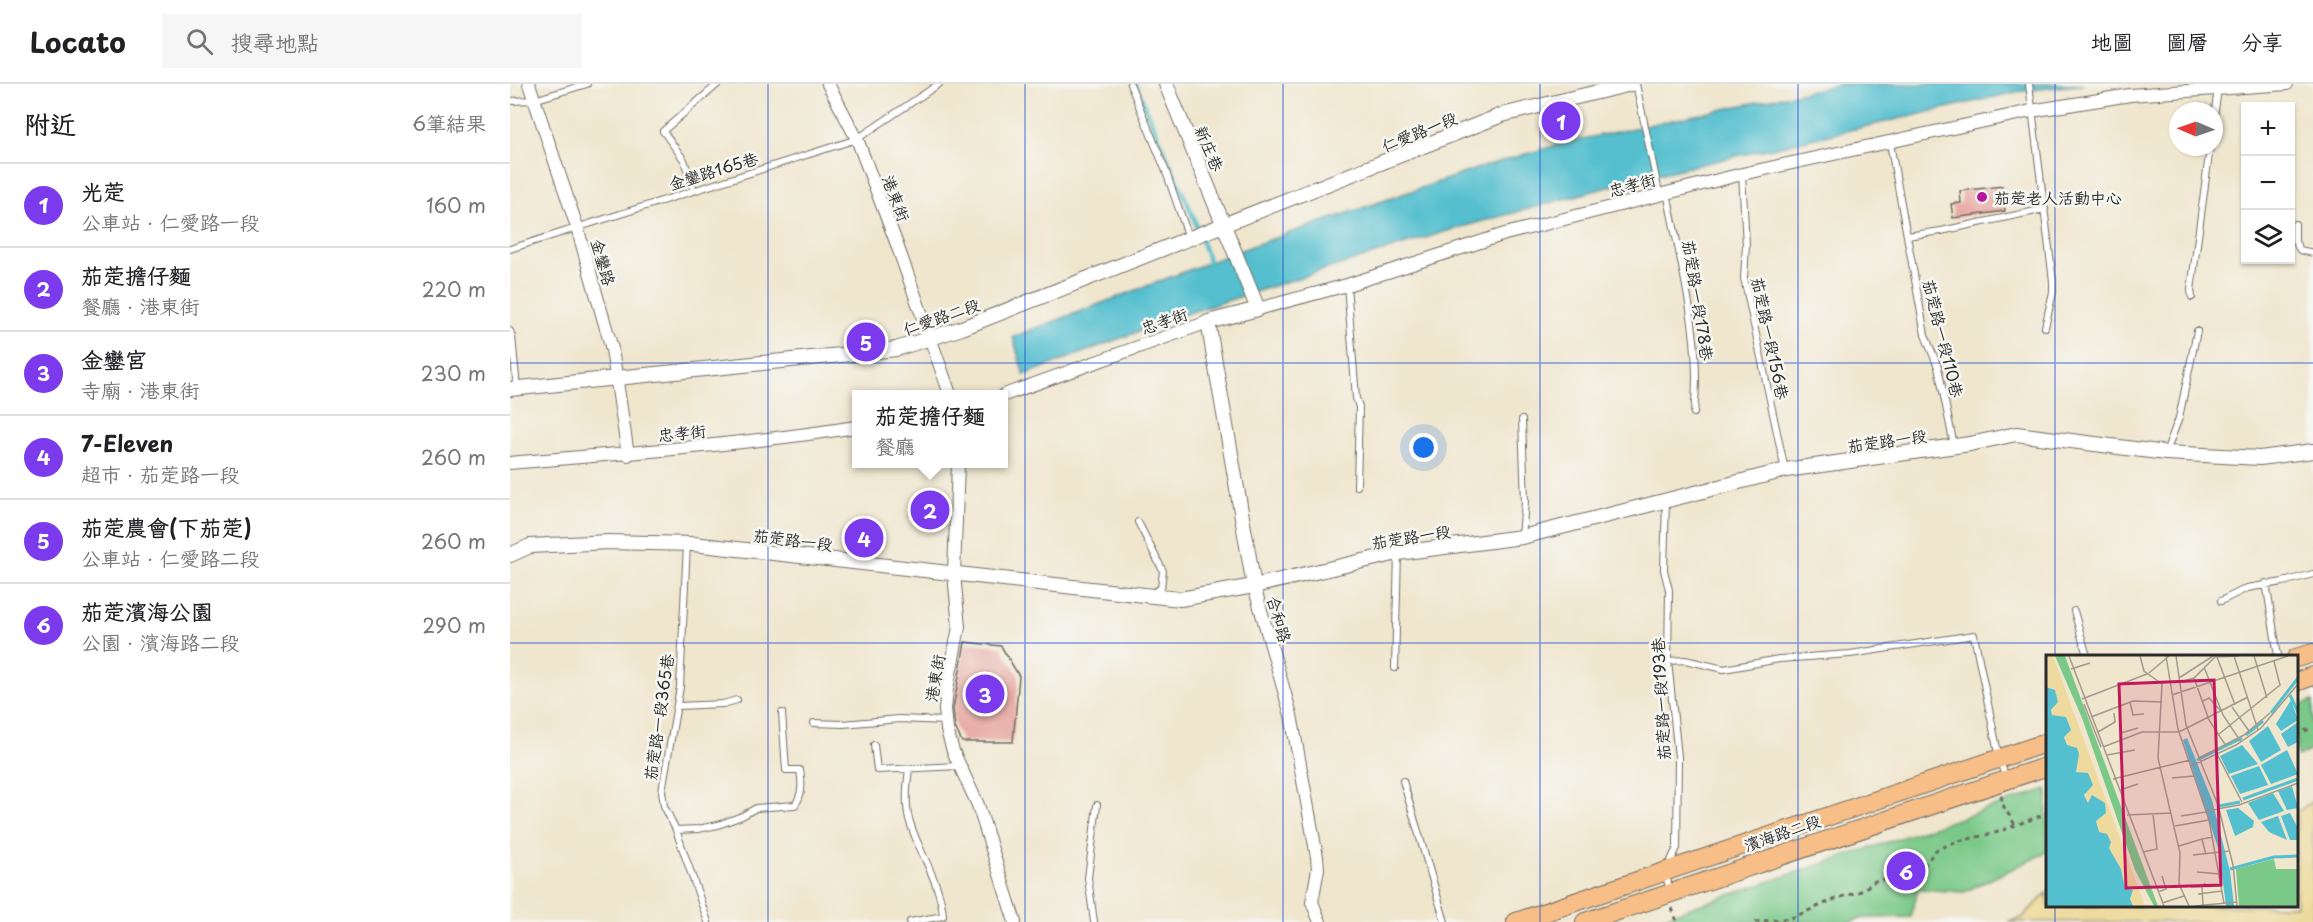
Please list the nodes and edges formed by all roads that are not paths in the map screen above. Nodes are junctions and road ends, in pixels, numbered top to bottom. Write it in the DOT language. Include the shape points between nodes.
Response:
graph roads {
  1 [pos="529,84"];
  2 [pos="587,84"];
  3 [pos="718,84"];
  4 [pos="828,84"];
  5 [pos="939,84"];
  6 [pos="1130,84"];
  7 [pos="1166,84"];
  8 [pos="1631,84"];
  9 [pos="1636,84"];
  10 [pos="2029,84"];
  11 [pos="2287,84"];
  12 [pos="2218,89"];
  13 [pos="534,100"];
  14 [pos="510,101"];
  15 [pos="2216,102"];
  16 [pos="2031,111"];
  17 [pos="856,139"];
  18 [pos="1890,143"];
  19 [pos="2209,156"];
  20 [pos="1742,174"];
  21 [pos="694,190"];
  22 [pos="1663,193"];
  23 [pos="2044,209"];
  24 [pos="1224,225"];
  25 [pos="577,227"];
  26 [pos="1907,236"];
  27 [pos="1192,238"];
  28 [pos="2295,242"];
  29 [pos="510,249"];
  30 [pos="2313,253"];
  31 [pos="1347,285"];
  32 [pos="2192,297"];
  33 [pos="1258,309"];
  34 [pos="1208,322"];
  35 [pos="2045,327"];
  36 [pos="510,331"];
  37 [pos="2197,331"];
  38 [pos="930,338"];
  39 [pos="617,379"];
  40 [pos="514,389"];
  41 [pos="949,390"];
  42 [pos="1008,395"];
  43 [pos="1694,413"];
  44 [pos="1522,420"];
  45 [pos="852,428"];
  46 [pos="1955,447"];
  47 [pos="2313,451"];
  48 [pos="2166,453"];
  49 [pos="628,454"];
  50 [pos="510,463"];
  51 [pos="958,468"];
  52 [pos="1786,470"];
  53 [pos="1357,486"];
  54 [pos="1666,500"];
  55 [pos="1138,522"];
  56 [pos="1522,537"];
  57 [pos="687,544"];
  58 [pos="1398,553"];
  59 [pos="510,555"];
  60 [pos="954,574"];
  61 [pos="2313,574"];
  62 [pos="2266,583"];
  63 [pos="1254,586"];
  64 [pos="1150,595"];
  65 [pos="2221,601"];
  66 [pos="2074,611"];
  67 [pos="2313,653"];
  68 [pos="2086,655"];
  69 [pos="2278,655"];
  70 [pos="2298,657"];
  71 [pos="1668,661"];
  72 [pos="1395,668"];
  73 [pos="2313,676"];
  74 [pos="2298,681"];
  75 [pos="737,700"];
  76 [pos="677,706"];
  77 [pos="782,713"];
  78 [pos="946,721"];
  79 [pos="814,723"];
  80 [pos="2046,743"];
  81 [pos="874,746"];
  82 [pos="1999,758"];
  83 [pos="961,766"];
  84 [pos="2046,767"];
  85 [pos="909,768"];
  86 [pos="1403,781"];
  87 [pos="2001,782"];
  88 [pos="1097,805"];
  89 [pos="676,830"];
  90 [pos="1665,873"];
  91 [pos="1671,894"];
  92 [pos="708,922"];
  93 [pos="910,922"];
  94 [pos="1015,922"];
  95 [pos="1094,922"];
  96 [pos="1320,922"];
  97 [pos="1444,922"];
  98 [pos="1516,922"];
  99 [pos="1586,922"];
  1 -- 13 [label="street, 金鑾路"];
  2 -- 13 [label="lane"];
  3 -- 21 [label="lane" via="663,131 684,160"];
  4 -- 17 [label="street, 港東街"];
  5 -- 17 [label="lane, 金鑾路165巷"];
  6 -- 27 [label="lane"];
  7 -- 24 [label="street, 新庄巷"];
  8 -- 24 [label="street, 仁愛路一段" via="1502,115"];
  9 -- 22 [label="lane, 茄萣路一段178巷" via="1656,181"];
  10 -- 16 [label="lane"];
  11 -- 12 [label="street, 忠孝街"];
  12 -- 15 [label="lane"];
  12 -- 16 [label="street, 忠孝街" via="2130,95"];
  13 -- 14 [label="lane"];
  13 -- 25 [label="street, 金鑾路"];
  16 -- 18 [label="street, 忠孝街"];
  16 -- 23 [label="lane"];
  17 -- 21 [label="lane, 金鑾路165巷"];
  17 -- 38 [label="street, 港東街"];
  18 -- 20 [label="street, 忠孝街"];
  18 -- 26 [label="lane, 茄萣路一段110巷"];
  19 -- 32 [label="lane"];
  20 -- 22 [label="street, 忠孝街"];
  20 -- 52 [label="lane, 茄萣路一段156巷" via="1744,278"];
  21 -- 25 [label="lane, 金鑾路165巷"];
  22 -- 31 [label="street, 忠孝街" via="1505,234"];
  22 -- 43 [label="lane, 茄萣路一段178巷" via="1694,341"];
  23 -- 26 [label="lane"];
  23 -- 35 [label="lane" via="2053,292"];
  24 -- 27 [label="street, 仁愛路二段"];
  24 -- 33 [label="street, 新庄巷"];
  25 -- 29 [label="lane, 金鑾路165巷"];
  25 -- 39 [label="street, 金鑾路"];
  26 -- 46 [label="lane, 茄萣路一段110巷" via="1925,335 1938,367"];
  27 -- 38 [label="street, 仁愛路二段"];
  28 -- 30 [label="lane" via="2300,250"];
  31 -- 33 [label="street, 忠孝街"];
  31 -- 53 [label="lane" via="1359,407"];
  33 -- 34 [label="street, 忠孝街"];
  34 -- 42 [label="street, 忠孝街"];
  34 -- 63 [label="street, 合和路"];
  36 -- 40 [label="lane"];
  37 -- 48 [label="lane" via="2179,418"];
  38 -- 39 [label="street, 仁愛路二段" via="896,349"];
  38 -- 41 [label="street, 港東街"];
  39 -- 40 [label="street, 仁愛路二段"];
  39 -- 49 [label="street, 金鑾路"];
  44 -- 56 [label="lane"];
  45 -- 49 [label="street, 忠孝街"];
  46 -- 48 [label="street, 茄萣路一段" via="2016,434"];
  46 -- 52 [label="street, 茄萣路一段"];
  47 -- 48 [label="street, 茄萣路一段" via="2260,458"];
  49 -- 50 [label="street, 忠孝街"];
  51 -- 60 [label="street, 港東街"];
  52 -- 54 [label="street, 茄萣路一段"];
  54 -- 56 [label="street, 茄萣路一段"];
  54 -- 71 [label="lane, 茄萣路一段193巷"];
  55 -- 64 [label="lane" via="1163,571 1161,588"];
  56 -- 58 [label="street, 茄萣路一段"];
  57 -- 59 [label="street, 茄萣路一段" via="608,542 530,546"];
  57 -- 60 [label="street, 茄萣路一段"];
  57 -- 76 [label="lane, 茄萣路一段365巷"];
  58 -- 63 [label="street, 茄萣路一段"];
  58 -- 72 [label="lane"];
  60 -- 64 [label="street, 茄萣路一段"];
  60 -- 78 [label="street, 港東街" via="960,627 947,689"];
  61 -- 62 [label="lane"];
  62 -- 65 [label="lane"];
  62 -- 69 [label="lane"];
  63 -- 64 [label="street, 茄萣路一段" via="1180,599"];
  63 -- 96 [label="street, 合和路" via="1291,715 1317,857 1312,902"];
  66 -- 68 [label="lane"];
  67 -- 70 [label="main road"];
  71 -- 82 [label="lane" via="1686,660 1724,669 1974,635"];
  71 -- 90 [label="lane, 茄萣路一段193巷" via="1678,757 1677,848"];
  73 -- 74 [label="main road"];
  75 -- 76 [label="lane"];
  76 -- 89 [label="lane, 茄萣路一段365巷" via="662,782 664,806"];
  77 -- 89 [label="lane" via="786,770 800,770 802,782 795,805 756,808 718,825"];
  78 -- 79 [label="lane"];
  78 -- 83 [label="street, 港東街"];
  80 -- 82 [label="main road, 濱海路二段"];
  81 -- 85 [label="lane" via="877,770"];
  82 -- 87 [label="lane"];
  82 -- 90 [label="main road, 濱海路二段"];
  83 -- 85 [label="lane"];
  83 -- 94 [label="street, 港東街" via="985,826"];
  84 -- 87 [label="main road, 濱海路二段"];
  85 -- 93 [label="lane" via="909,819 943,916"];
  86 -- 97 [label="lane"];
  87 -- 91 [label="main road, 濱海路二段"];
  88 -- 95 [label="lane" via="1088,878"];
  89 -- 92 [label="lane, 茄萣路一段365巷"];
  90 -- 91 [label="lane"];
  90 -- 98 [label="main road, 濱海路二段"];
  91 -- 99 [label="main road, 濱海路二段"];
}
